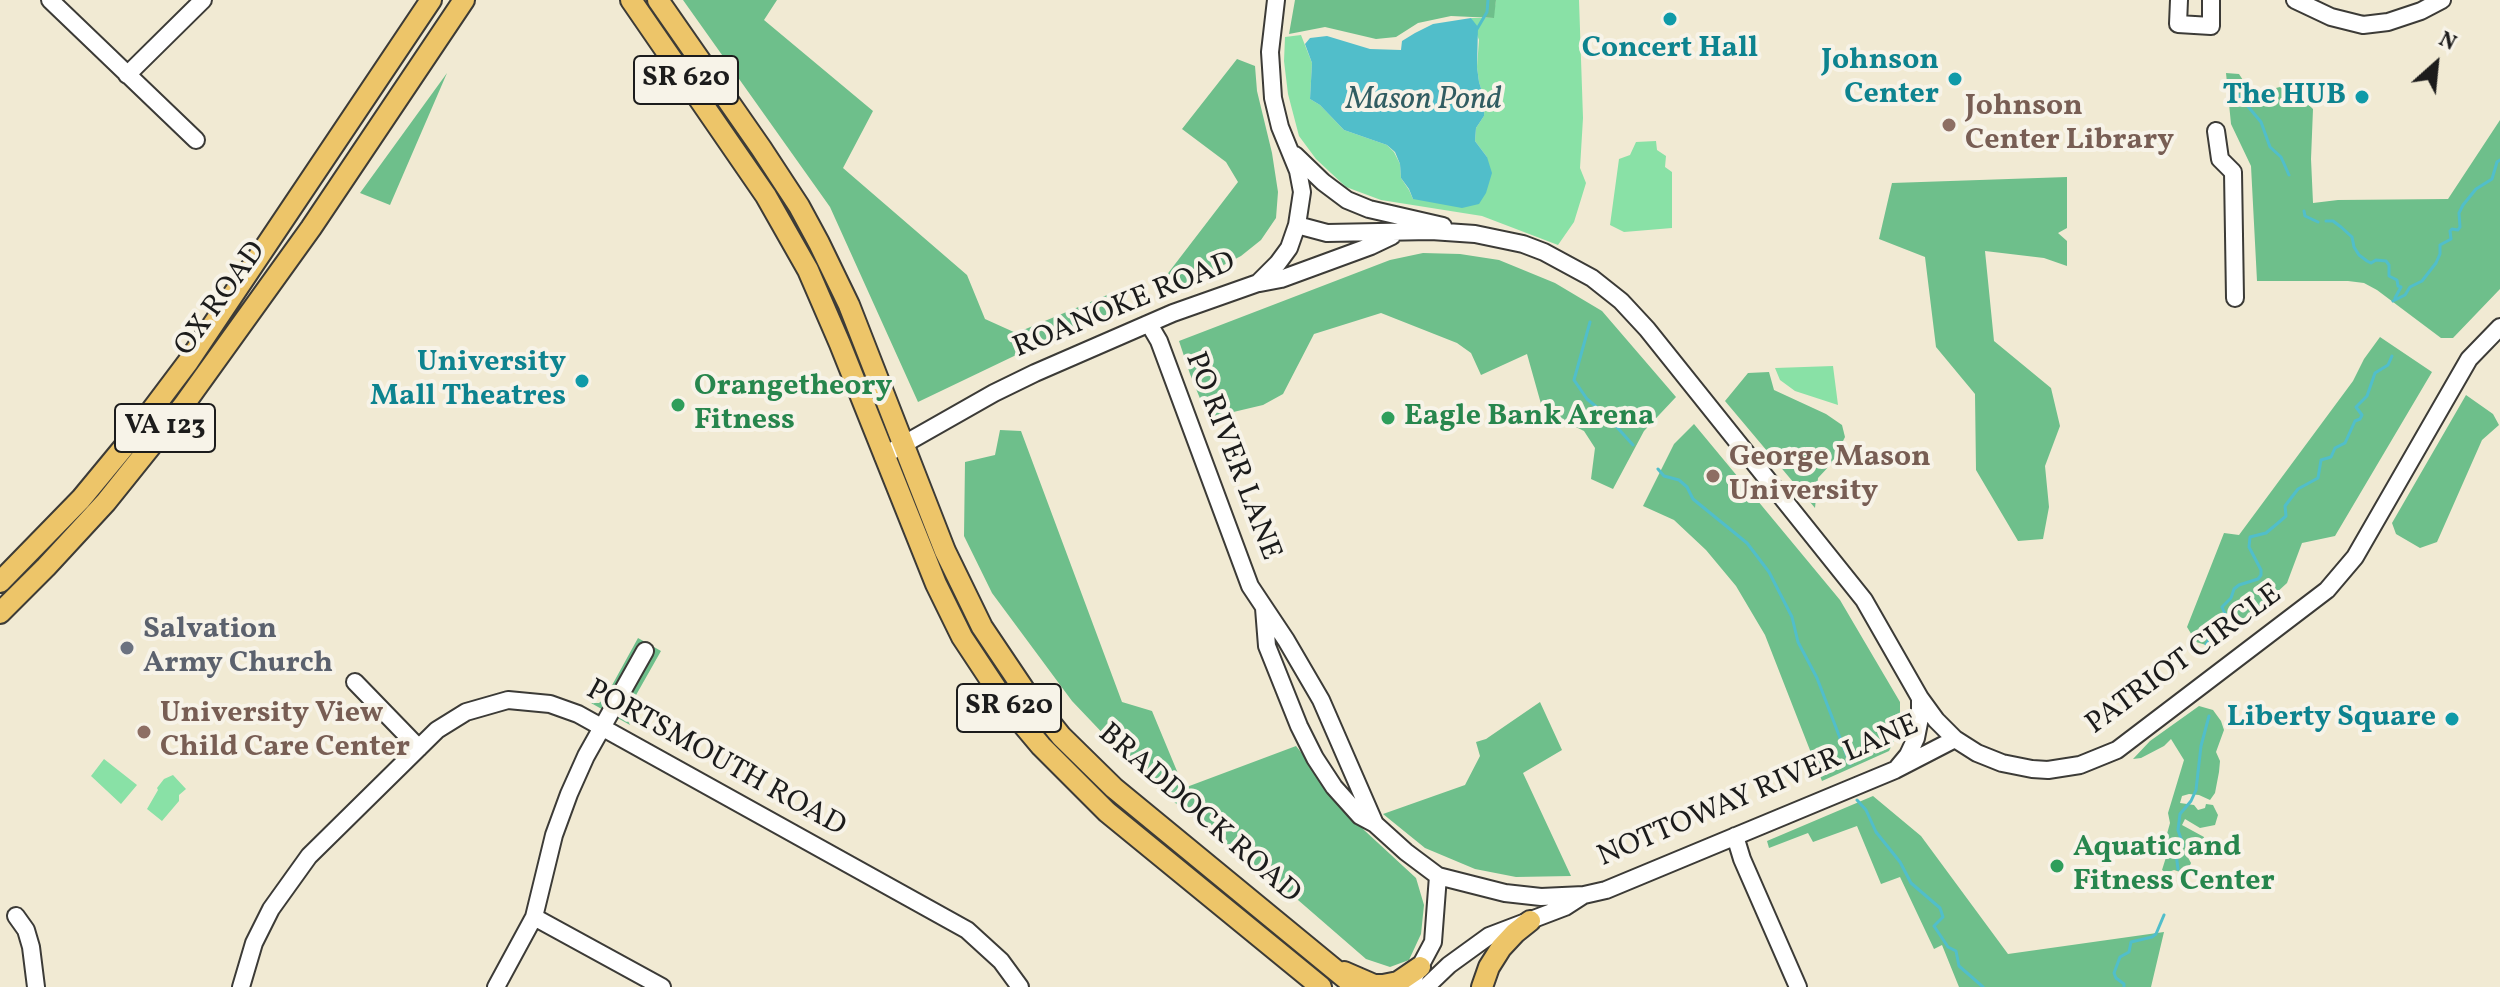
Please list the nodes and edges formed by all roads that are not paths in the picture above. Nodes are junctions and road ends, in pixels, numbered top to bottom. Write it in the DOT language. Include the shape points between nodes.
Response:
graph roads {
  1 [pos="50,0"];
  2 [pos="203,0"];
  3 [pos="431,0"];
  4 [pos="464,0"];
  5 [pos="631,0"];
  6 [pos="658,0"];
  7 [pos="1276,0"];
  8 [pos="2179,0"];
  9 [pos="2211,0"];
  10 [pos="2295,0"];
  11 [pos="2442,0"];
  12 [pos="127,75"];
  13 [pos="2216,131"];
  14 [pos="196,140"];
  15 [pos="1288,149"];
  16 [pos="1297,225"];
  17 [pos="1397,233"];
  18 [pos="1468,233"];
  19 [pos="1258,283"];
  20 [pos="2235,298"];
  21 [pos="1149,324"];
  22 [pos="2500,327"];
  23 [pos="904,444"];
  24 [pos="883,456"];
  25 [pos="0,582"];
  26 [pos="1264,608"];
  27 [pos="0,613"];
  28 [pos="645,651"];
  29 [pos="355,682"];
  30 [pos="1920,698"];
  31 [pos="602,728"];
  32 [pos="1955,739"];
  33 [pos="419,748"];
  34 [pos="1930,752"];
  35 [pos="1977,753"];
  36 [pos="1895,770"];
  37 [pos="1375,824"];
  38 [pos="1735,836"];
  39 [pos="1438,876"];
  40 [pos="1584,895"];
  41 [pos="16,916"];
  42 [pos="534,917"];
  43 [pos="1530,921"];
  44 [pos="1327,964"];
  45 [pos="1423,977"];
  46 [pos="36,987"];
  47 [pos="241,987"];
  48 [pos="496,987"];
  49 [pos="662,987"];
  50 [pos="1020,987"];
  51 [pos="1321,987"];
  52 [pos="1356,987"];
  53 [pos="1409,987"];
  54 [pos="1482,987"];
  55 [pos="1798,987"];
  1 -- 12 [label="street"];
  2 -- 12 [label="street"];
  3 -- 25 [label="main road, OX ROAD / VA 123" via="188,362 81,499"];
  4 -- 27 [label="main road, OX ROAD / VA 123" via="183,406 106,502"];
  5 -- 24 [label="main road, BRADDOCK ROAD / SR 620" via="766,196 808,270"];
  6 -- 23 [label="main road, BRADDOCK ROAD / SR 620" via="806,218 849,305"];
  7 -- 15 [label="street" via="1270,77"];
  8 -- 9 [label="street" via="2178,24 2211,26"];
  10 -- 11 [label="street" via="2363,25 2388,22"];
  12 -- 14 [label="street"];
  13 -- 20 [label="street" via="2220,159 2233,172"];
  15 -- 16 [label="street, ROANOKE ROAD" via="1302,192"];
  15 -- 18 [label="street" via="1347,200"];
  16 -- 17 [label="street" via="1327,233"];
  16 -- 19 [label="street, ROANOKE ROAD" via="1283,256"];
  17 -- 18 [label="street"];
  17 -- 19 [label="street" via="1281,279"];
  18 -- 30 [label="street, PATRIOT CIRCLE" via="1544,252 1583,272 1621,301 1864,600"];
  19 -- 21 [label="street, ROANOKE ROAD"];
  21 -- 23 [label="street, ROANOKE ROAD" via="994,393"];
  21 -- 26 [label="street, PO RIVER LANE" via="1250,586"];
  22 -- 35 [label="street, PATRIOT CIRCLE" via="2469,359 2355,557 2316,600 2117,750 2096,760 2032,769"];
  23 -- 24 [label="street, ROANOKE ROAD"];
  23 -- 44 [label="main road, BRADDOCK ROAD / SR 620" via="964,594 1044,715 1114,788"];
  24 -- 51 [label="main road, BRADDOCK ROAD / SR 620" via="962,637 1009,708 1107,812"];
  26 -- 37 [label="street, PO RIVER LANE" via="1321,700"];
  26 -- 37 [label="street, PO RIVER LANE" via="1267,646 1311,750 1334,787 1360,816"];
  28 -- 31 [label="street"];
  29 -- 33 [label="street"];
  30 -- 32 [label="street, PATRIOT CIRCLE"];
  30 -- 36 [label="street" via="1916,738"];
  31 -- 33 [label="street, PORTSMOUTH ROAD" via="550,704 498,701 466,712"];
  31 -- 42 [label="street" via="554,835"];
  31 -- 50 [label="street, PORTSMOUTH ROAD" via="967,930"];
  32 -- 34 [label="street, NOTTOWAY RIVER LANE"];
  32 -- 35 [label="street, PATRIOT CIRCLE"];
  33 -- 47 [label="street, PORTSMOUTH ROAD" via="288,882 254,943"];
  34 -- 35 [label="street"];
  34 -- 36 [label="street, NOTTOWAY RIVER LANE"];
  36 -- 38 [label="street, NOTTOWAY RIVER LANE"];
  37 -- 39 [label="street, PO RIVER LANE"];
  38 -- 40 [label="street, NOTTOWAY RIVER LANE"];
  38 -- 55 [label="street"];
  39 -- 40 [label="street, NOTTOWAY RIVER LANE" via="1523,896"];
  39 -- 45 [label="street" via="1433,942"];
  40 -- 43 [label="street, NOTTOWAY RIVER LANE"];
  41 -- 46 [label="street" via="31,947"];
  42 -- 48 [label="street"];
  42 -- 49 [label="street"];
  43 -- 45 [label="street, NOTTOWAY RIVER LANE" via="1489,936"];
  43 -- 54 [label="main road" via="1501,948"];
  44 -- 45 [label="main road" via="1374,985"];
  44 -- 52 [label="main road, BRADDOCK ROAD / SR 620"];
  45 -- 53 [label="street"];
}
